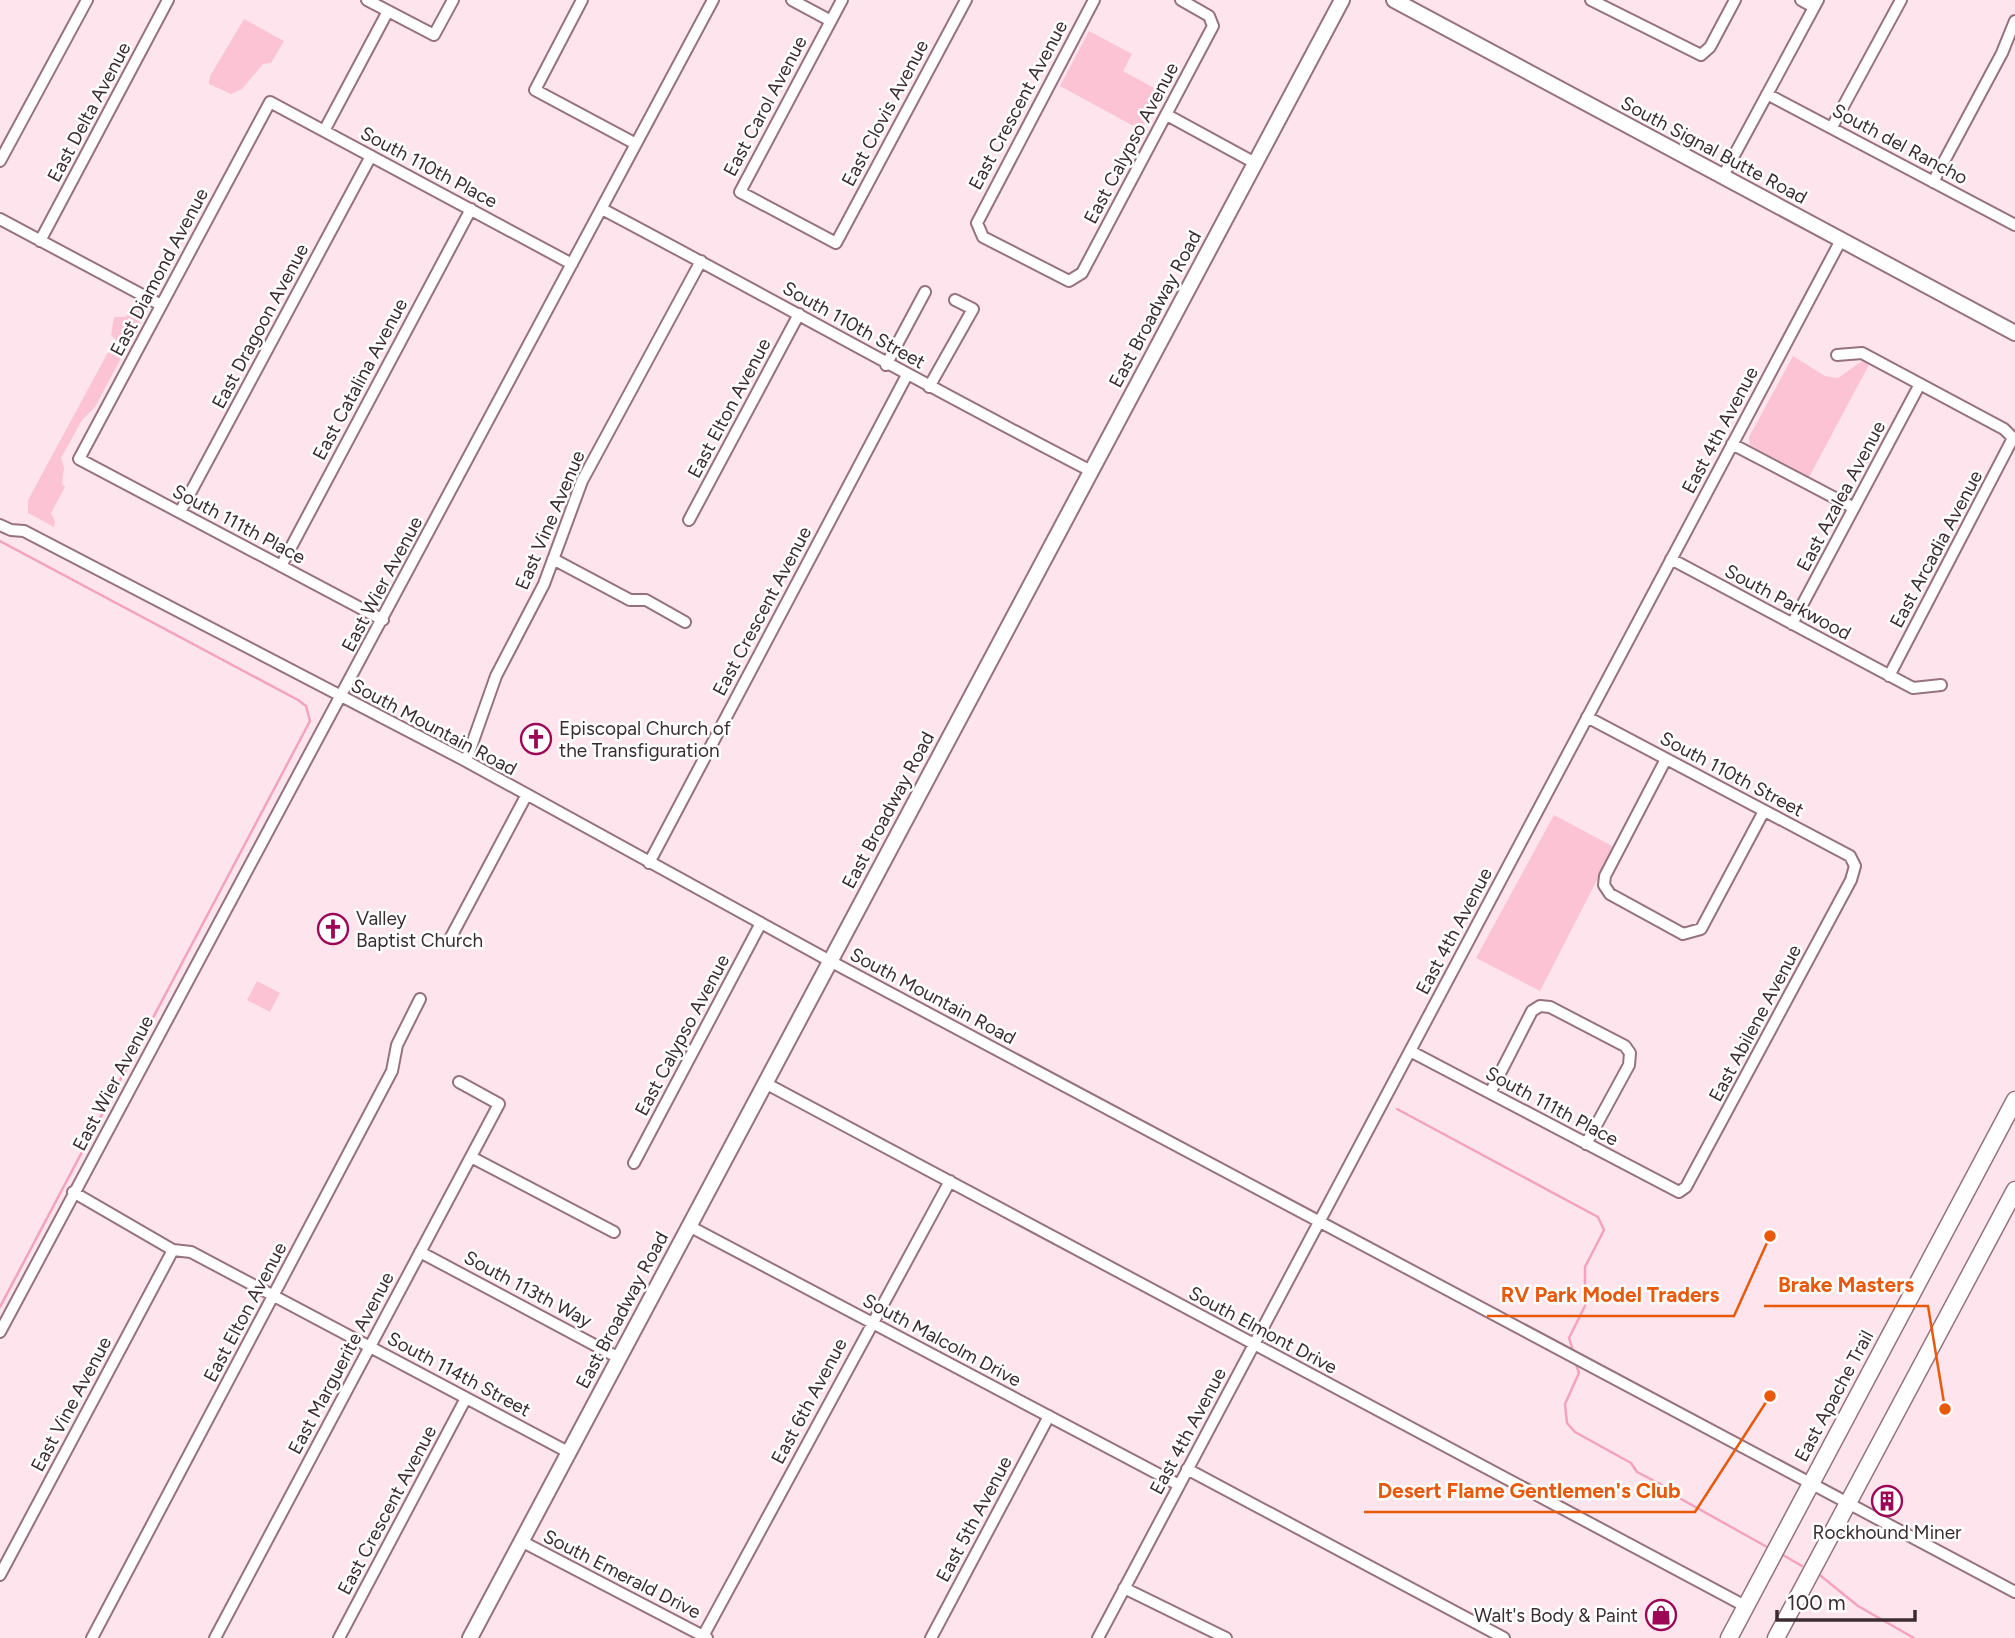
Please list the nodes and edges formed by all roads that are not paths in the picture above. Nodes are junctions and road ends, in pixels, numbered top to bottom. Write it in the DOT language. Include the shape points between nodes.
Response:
graph roads {
  1 [pos="87,0"];
  2 [pos="168,0"];
  3 [pos="367,0"];
  4 [pos="453,0"];
  5 [pos="582,0"];
  6 [pos="713,0"];
  7 [pos="792,0"];
  8 [pos="842,0"];
  9 [pos="966,0"];
  10 [pos="1094,0"];
  11 [pos="1181,0"];
  12 [pos="1342,0"];
  13 [pos="1394,0"];
  14 [pos="1591,0"];
  15 [pos="1735,0"];
  16 [pos="1801,0"];
  17 [pos="1901,0"];
  18 [pos="1604,3"];
  19 [pos="1816,4"];
  20 [pos="388,11"];
  21 [pos="831,21"];
  22 [pos="2015,21"];
  23 [pos="1768,94"];
  24 [pos="270,102"];
  25 [pos="1167,115"];
  26 [pos="1832,127"];
  27 [pos="324,131"];
  28 [pos="636,144"];
  29 [pos="371,156"];
  30 [pos="0,161"];
  31 [pos="1255,163"];
  32 [pos="1723,176"];
  33 [pos="1933,182"];
  34 [pos="740,192"];
  35 [pos="602,208"];
  36 [pos="471,209"];
  37 [pos="0,219"];
  38 [pos="2015,225"];
  39 [pos="1841,240"];
  40 [pos="40,241"];
  41 [pos="701,261"];
  42 [pos="572,264"];
  43 [pos="1075,280"];
  44 [pos="925,292"];
  45 [pos="955,300"];
  46 [pos="161,305"];
  47 [pos="799,314"];
  48 [pos="2015,333"];
  49 [pos="1836,355"];
  50 [pos="886,365"];
  51 [pos="907,375"];
  52 [pos="1920,384"];
  53 [pos="929,387"];
  54 [pos="1732,444"];
  55 [pos="79,459"];
  56 [pos="1091,471"];
  57 [pos="1854,508"];
  58 [pos="180,512"];
  59 [pos="689,520"];
  60 [pos="0,525"];
  61 [pos="553,559"];
  62 [pos="1671,559"];
  63 [pos="281,566"];
  64 [pos="383,620"];
  65 [pos="685,622"];
  66 [pos="1793,624"];
  67 [pos="1889,676"];
  68 [pos="1941,685"];
  69 [pos="341,698"];
  70 [pos="1587,717"];
  71 [pos="1666,759"];
  72 [pos="466,761"];
  73 [pos="526,796"];
  74 [pos="1763,811"];
  75 [pos="649,863"];
  76 [pos="1855,866"];
  77 [pos="761,923"];
  78 [pos="451,937"];
  79 [pos="830,961"];
  80 [pos="420,999"];
  81 [pos="1410,1051"];
  82 [pos="459,1082"];
  83 [pos="765,1083"];
  84 [pos="1490,1093"];
  85 [pos="2015,1100"];
  86 [pos="1586,1144"];
  87 [pos="471,1157"];
  88 [pos="634,1163"];
  89 [pos="950,1181"];
  90 [pos="2015,1190"];
  91 [pos="74,1192"];
  92 [pos="1679,1192"];
  93 [pos="1319,1222"];
  94 [pos="689,1226"];
  95 [pos="614,1233"];
  96 [pos="173,1250"];
  97 [pos="420,1252"];
  98 [pos="274,1295"];
  99 [pos="872,1322"];
  100 [pos="0,1332"];
  101 [pos="1253,1345"];
  102 [pos="370,1347"];
  103 [pos="619,1358"];
  104 [pos="466,1398"];
  105 [pos="1049,1416"];
  106 [pos="568,1452"];
  107 [pos="1187,1469"];
  108 [pos="1179,1485"];
  109 [pos="1811,1485"];
  110 [pos="1848,1503"];
  111 [pos="521,1541"];
  112 [pos="0,1575"];
  113 [pos="1124,1588"];
  114 [pos="2015,1592"];
  115 [pos="1745,1606"];
  116 [pos="704,1637"];
  117 [pos="92,1638"];
  118 [pos="215,1638"];
  119 [pos="339,1638"];
  120 [pos="470,1638"];
  121 [pos="931,1638"];
  122 [pos="1098,1638"];
  123 [pos="1226,1638"];
  124 [pos="1504,1638"];
  125 [pos="1728,1638"];
  126 [pos="1776,1638"];
  1 -- 30 [label="street"];
  2 -- 40 [label="street, East Delta Avenue"];
  3 -- 20 [label="street"];
  4 -- 20 [label="street" via="434,35"];
  5 -- 28 [label="street" via="535,90"];
  6 -- 28 [label="street, East Wier Avenue"];
  7 -- 21 [label="street"];
  8 -- 21 [label="street, East Carol Avenue"];
  9 -- 34 [label="street, East Clovis Avenue" via="836,243"];
  10 -- 43 [label="street, East Crescent Avenue" via="978,217 977,228 983,237 1063,280"];
  11 -- 25 [label="street, East Calypso Avenue" via="1213,20"];
  12 -- 31 [label="main road, East Broadway Road"];
  13 -- 32 [label="main road, South Signal Butte Road"];
  14 -- 18 [label="street"];
  15 -- 18 [label="street" via="1701,55"];
  16 -- 19 [label="street"];
  17 -- 26 [label="street"];
  19 -- 23 [label="street"];
  20 -- 27 [label="street"];
  21 -- 34 [label="street, East Carol Avenue"];
  22 -- 33 [label="street"];
  23 -- 26 [label="street, South del Rancho"];
  23 -- 32 [label="street"];
  24 -- 27 [label="street, South 110th Place"];
  24 -- 46 [label="street, East Diamond Avenue"];
  25 -- 31 [label="street"];
  25 -- 43 [label="street, East Calypso Avenue"];
  26 -- 33 [label="street, South del Rancho"];
  27 -- 29 [label="street, South 110th Place"];
  28 -- 35 [label="street, East Wier Avenue"];
  29 -- 36 [label="street, South 110th Place"];
  29 -- 58 [label="street, East Dragoon Avenue"];
  31 -- 56 [label="main road, East Broadway Road"];
  32 -- 39 [label="main road, South Signal Butte Road"];
  33 -- 38 [label="street, South del Rancho"];
  35 -- 41 [label="street, South 110th Street"];
  35 -- 42 [label="street, East Wier Avenue"];
  36 -- 42 [label="street, South 110th Place"];
  36 -- 63 [label="street, East Catalina Avenue"];
  37 -- 40 [label="street"];
  39 -- 48 [label="main road, South Signal Butte Road"];
  39 -- 54 [label="street, East 4th Avenue"];
  40 -- 46 [label="street"];
  41 -- 47 [label="street, South 110th Street"];
  41 -- 61 [label="street, East Vine Avenue" via="582,481"];
  42 -- 64 [label="street, East Wier Avenue"];
  44 -- 50 [label="street"];
  45 -- 53 [label="street" via="973,309"];
  46 -- 55 [label="street, East Diamond Avenue"];
  47 -- 50 [label="street, South 110th Street"];
  47 -- 59 [label="street, East Elton Avenue"];
  49 -- 52 [label="street" via="1862,353"];
  50 -- 51 [label="street, South 110th Street"];
  51 -- 53 [label="street, South 110th Street"];
  51 -- 75 [label="street, East Crescent Avenue"];
  52 -- 57 [label="street, East Azalea Avenue"];
  52 -- 67 [label="street, East Arcadia Avenue" via="2013,438"];
  53 -- 56 [label="street, South 110th Street"];
  54 -- 57 [label="street"];
  54 -- 62 [label="street, East 4th Avenue"];
  55 -- 58 [label="street, South 111th Place"];
  56 -- 79 [label="main road, East Broadway Road"];
  57 -- 66 [label="street, East Azalea Avenue"];
  58 -- 63 [label="street, South 111th Place"];
  60 -- 69 [label="street, South Mountain Road" via="24,531"];
  61 -- 65 [label="street" via="630,600 646,600"];
  61 -- 72 [label="street, East Vine Avenue" via="496,676"];
  62 -- 66 [label="street, South Parkwood"];
  62 -- 70 [label="street, East 4th Avenue"];
  63 -- 64 [label="street, South 111th Place"];
  64 -- 69 [label="street, East Wier Avenue"];
  66 -- 67 [label="street, South Parkwood"];
  67 -- 68 [label="street, South Parkwood" via="1913,688"];
  69 -- 72 [label="street, South Mountain Road"];
  69 -- 91 [label="street, East Wier Avenue"];
  70 -- 71 [label="street, South 110th Street"];
  70 -- 81 [label="street, East 4th Avenue"];
  71 -- 74 [label="street, South 110th Street"];
  71 -- 74 [label="street" via="1604,885 1610,894 1683,934 1701,929"];
  72 -- 73 [label="street, South Mountain Road"];
  73 -- 75 [label="street, South Mountain Road"];
  73 -- 78 [label="street"];
  74 -- 76 [label="street, South 110th Street" via="1850,856"];
  75 -- 77 [label="street, South Mountain Road"];
  76 -- 92 [label="street, East Abilene Avenue" via="1852,880 1686,1187"];
  77 -- 79 [label="street, South Mountain Road"];
  77 -- 88 [label="street, East Calypso Avenue"];
  79 -- 83 [label="main road, East Broadway Road"];
  79 -- 93 [label="street, South Mountain Road"];
  80 -- 98 [label="street, East Elton Avenue" via="397,1045 392,1071"];
  81 -- 84 [label="street, South 111th Place"];
  81 -- 93 [label="street, East 4th Avenue"];
  82 -- 87 [label="street, East Marguerite Avenue" via="499,1104"];
  83 -- 89 [label="street, South Elmont Drive"];
  83 -- 94 [label="main road, East Broadway Road"];
  84 -- 86 [label="street, South 111th Place"];
  84 -- 86 [label="street" via="1532,1011 1540,1006 1626,1046 1629,1065"];
  85 -- 109 [label="main road, East Apache Trail"];
  86 -- 92 [label="street, South 111th Place"];
  87 -- 95 [label="street"];
  87 -- 97 [label="street, East Marguerite Avenue"];
  89 -- 99 [label="street, East 6th Avenue"];
  89 -- 101 [label="street, South Elmont Drive"];
  90 -- 110 [label="main road"];
  91 -- 96 [label="street, South 114th Street"];
  91 -- 100 [label="street, East Wier Avenue"];
  93 -- 101 [label="street, East 4th Avenue"];
  93 -- 109 [label="street, South Mountain Road"];
  94 -- 99 [label="street, South Malcolm Drive"];
  94 -- 103 [label="main road, East Broadway Road"];
  96 -- 98 [label="street, South 114th Street" via="191,1252"];
  96 -- 112 [label="street, East Vine Avenue"];
  97 -- 102 [label="street, East Marguerite Avenue"];
  97 -- 103 [label="street, South 113th Way"];
  98 -- 102 [label="street, South 114th Street"];
  98 -- 117 [label="street, East Elton Avenue"];
  99 -- 105 [label="street, South Malcolm Drive"];
  99 -- 116 [label="street, East 6th Avenue"];
  101 -- 107 [label="street, East 4th Avenue"];
  101 -- 115 [label="street, South Elmont Drive"];
  102 -- 104 [label="street, South 114th Street"];
  102 -- 118 [label="street, East Marguerite Avenue"];
  103 -- 106 [label="main road, East Broadway Road"];
  104 -- 106 [label="street, South 114th Street"];
  104 -- 119 [label="street, East Crescent Avenue"];
  105 -- 108 [label="street, South Malcolm Drive"];
  105 -- 121 [label="street, East 5th Avenue"];
  106 -- 111 [label="main road, East Broadway Road"];
  107 -- 108 [label="street, East 4th Avenue"];
  107 -- 124 [label="street"];
  108 -- 113 [label="street, East 4th Avenue"];
  109 -- 110 [label="street, South Mountain Road"];
  109 -- 115 [label="main road, East Apache Trail"];
  110 -- 114 [label="street, South Mountain Road"];
  110 -- 126 [label="main road"];
  111 -- 116 [label="street, South Emerald Drive"];
  111 -- 120 [label="main road, East Broadway Road"];
  113 -- 122 [label="street, East 4th Avenue"];
  113 -- 123 [label="street"];
  115 -- 125 [label="main road, East Apache Trail"];
}
